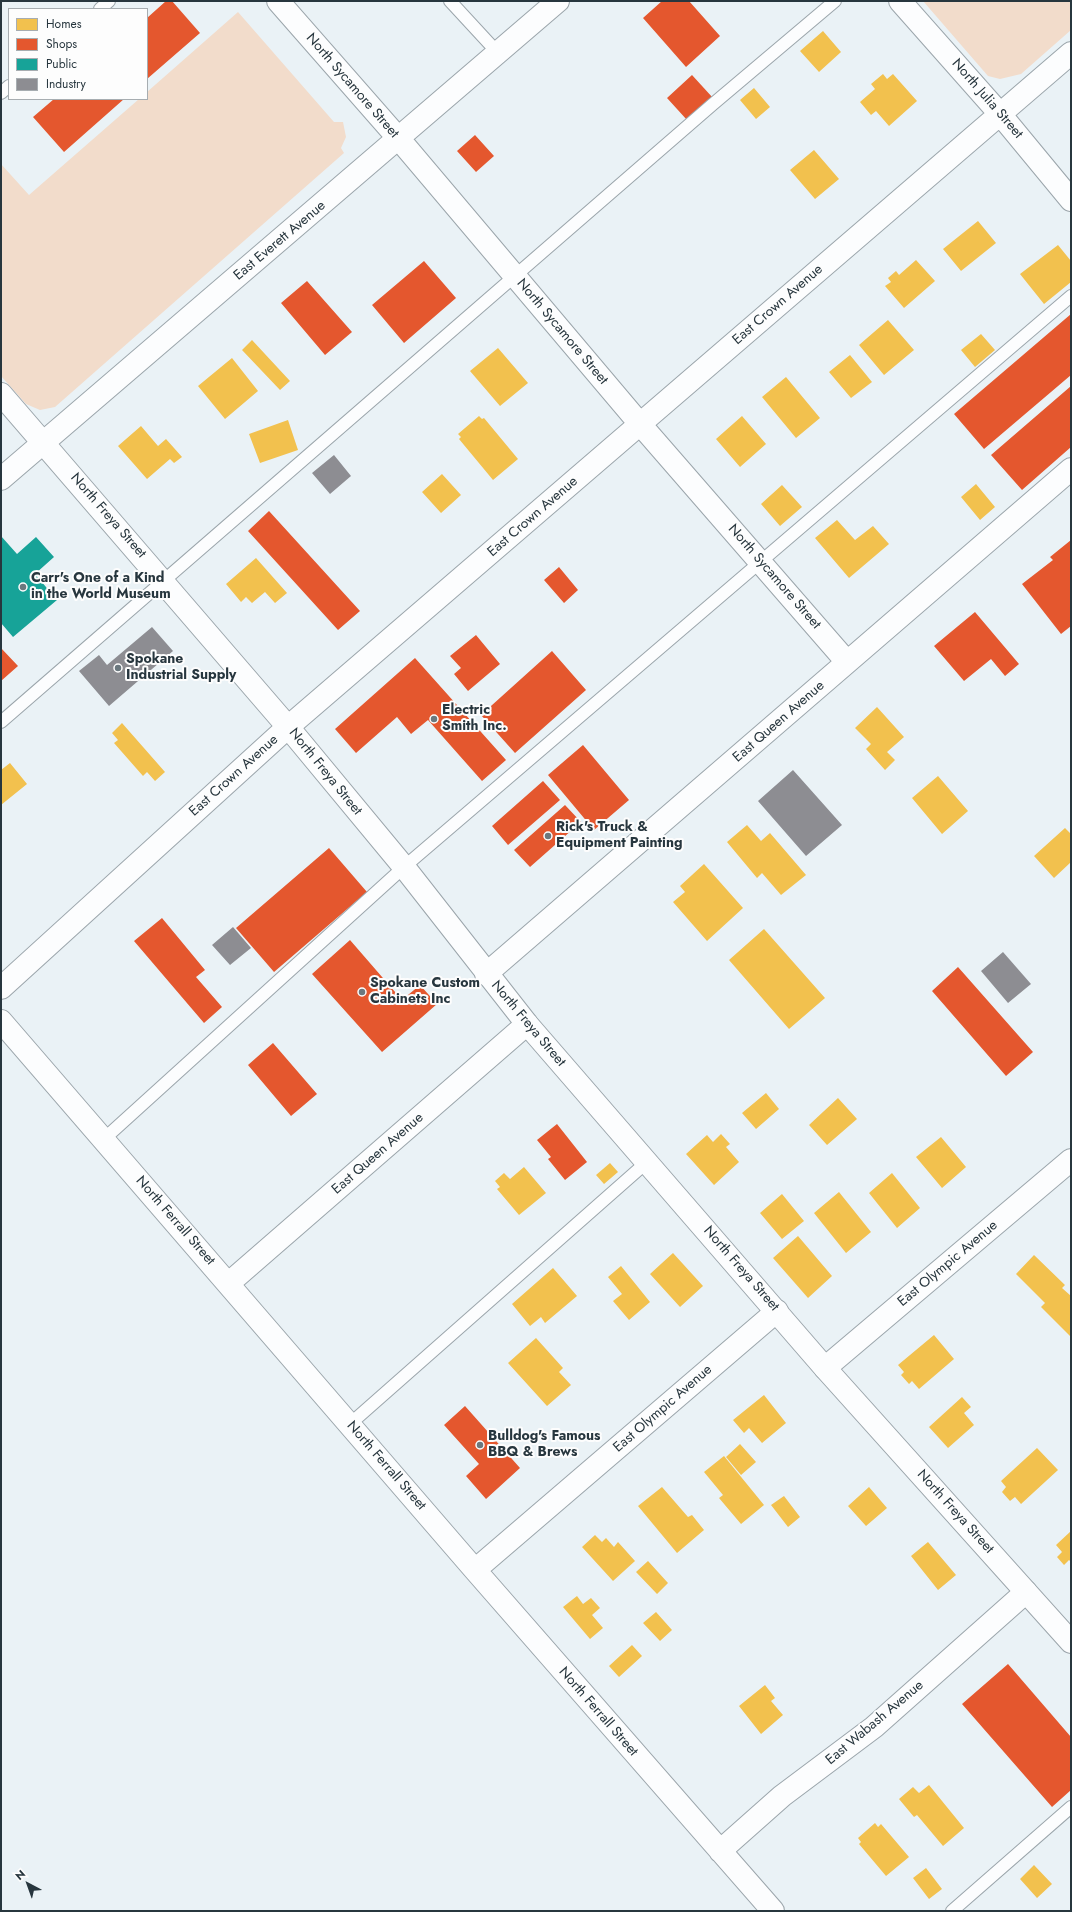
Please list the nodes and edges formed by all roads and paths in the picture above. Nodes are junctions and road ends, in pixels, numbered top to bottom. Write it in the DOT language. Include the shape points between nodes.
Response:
graph roads {
  1 [pos="109,1"];
  2 [pos="278,1"];
  3 [pos="450,1"];
  4 [pos="558,1"];
  5 [pos="835,1"];
  6 [pos="900,1"];
  7 [pos="101,8"];
  8 [pos="1071,52"];
  9 [pos="498,53"];
  10 [pos="1000,114"];
  11 [pos="399,139"];
  12 [pos="1071,200"];
  13 [pos="515,276"];
  14 [pos="1071,296"];
  15 [pos="1,394"];
  16 [pos="640,424"];
  17 [pos="44,442"];
  18 [pos="1071,469"];
  19 [pos="1,479"];
  20 [pos="760,561"];
  21 [pos="164,581"];
  22 [pos="848,662"];
  23 [pos="1,722"];
  24 [pos="288,727"];
  25 [pos="404,867"];
  26 [pos="486,974"];
  27 [pos="1,988"];
  28 [pos="1,1021"];
  29 [pos="527,1024"];
  30 [pos="104,1139"];
  31 [pos="1071,1160"];
  32 [pos="647,1162"];
  33 [pos="229,1283"];
  34 [pos="777,1311"];
  35 [pos="826,1368"];
  36 [pos="350,1424"];
  37 [pos="475,1570"];
  38 [pos="1026,1592"];
  39 [pos="1071,1642"];
  40 [pos="1071,1807"];
  41 [pos="720,1851"];
  42 [pos="773,1911"];
  43 [pos="952,1911"];
  1 -- 7 [label="lane"];
  2 -- 11 [label="street, North Sycamore Street"];
  3 -- 9 [label="lane"];
  4 -- 9 [label="street, East Everett Avenue"];
  5 -- 13 [label="lane" via="712,104"];
  6 -- 10 [label="street, North Julia Street"];
  8 -- 10 [label="street, East Crown Avenue"];
  9 -- 11 [label="street, East Everett Avenue"];
  10 -- 12 [label="street, North Julia Street"];
  10 -- 16 [label="street, East Crown Avenue"];
  11 -- 13 [label="street, North Sycamore Street"];
  11 -- 17 [label="street, East Everett Avenue"];
  13 -- 16 [label="street, North Sycamore Street"];
  13 -- 21 [label="lane"];
  14 -- 20 [label="lane"];
  15 -- 17 [label="street, North Freya Street"];
  16 -- 20 [label="street, North Sycamore Street"];
  16 -- 24 [label="street, East Crown Avenue"];
  17 -- 19 [label="street, East Everett Avenue"];
  17 -- 21 [label="street, North Freya Street"];
  18 -- 22 [label="street, East Queen Avenue"];
  20 -- 22 [label="street, North Sycamore Street"];
  20 -- 25 [label="lane"];
  21 -- 23 [label="lane"];
  21 -- 24 [label="street, North Freya Street"];
  22 -- 26 [label="street, East Queen Avenue"];
  24 -- 25 [label="street, North Freya Street"];
  24 -- 27 [label="street, East Crown Avenue"];
  25 -- 26 [label="street, North Freya Street"];
  25 -- 30 [label="lane"];
  26 -- 29 [label="street, North Freya Street"];
  28 -- 30 [label="street, North Ferrall Street"];
  29 -- 32 [label="street, North Freya Street"];
  29 -- 33 [label="street, East Queen Avenue"];
  30 -- 33 [label="street, North Ferrall Street"];
  31 -- 35 [label="street, East Olympic Avenue"];
  32 -- 34 [label="street, North Freya Street"];
  32 -- 36 [label="lane"];
  33 -- 36 [label="street, North Ferrall Street"];
  34 -- 35 [label="street, North Freya Street"];
  34 -- 37 [label="street, East Olympic Avenue"];
  35 -- 38 [label="street, North Freya Street"];
  36 -- 37 [label="street, North Ferrall Street"];
  37 -- 41 [label="street, North Ferrall Street"];
  38 -- 39 [label="street, North Freya Street"];
  38 -- 41 [label="street, East Wabash Avenue" via="874,1727 782,1796"];
  40 -- 43 [label="lane"];
  41 -- 42 [label="street, North Ferrall Street"];
}
